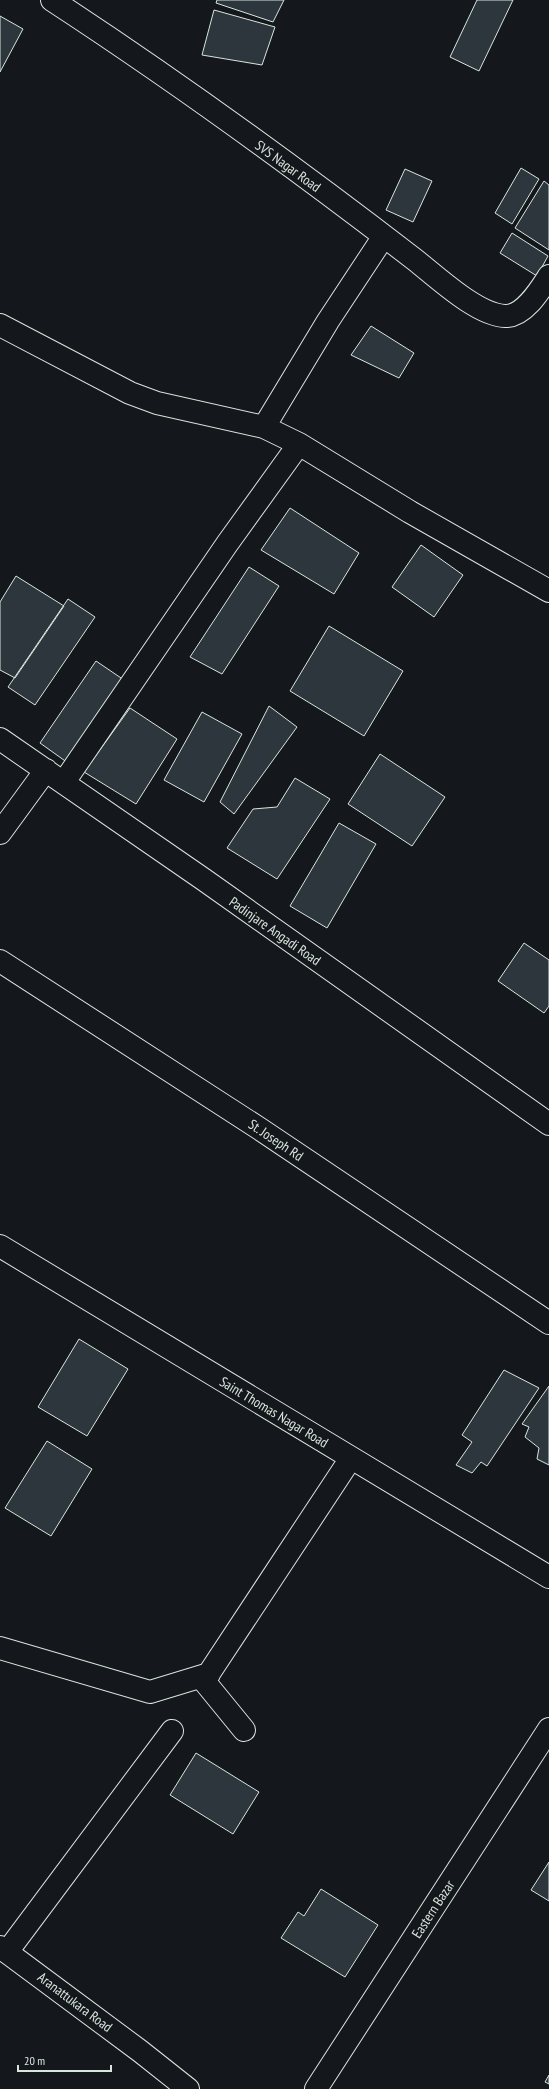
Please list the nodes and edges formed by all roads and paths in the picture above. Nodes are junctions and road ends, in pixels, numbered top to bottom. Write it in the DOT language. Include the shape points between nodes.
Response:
graph roads {
  1 [pos="52,0"];
  2 [pos="384,236"];
  3 [pos="549,276"];
  4 [pos="0,325"];
  5 [pos="264,427"];
  6 [pos="299,444"];
  7 [pos="549,591"];
  8 [pos="0,740"];
  9 [pos="55,776"];
  10 [pos="0,833"];
  11 [pos="0,962"];
  12 [pos="549,1124"];
  13 [pos="0,1246"];
  14 [pos="549,1323"];
  15 [pos="351,1458"];
  16 [pos="549,1577"];
  17 [pos="0,1648"];
  18 [pos="209,1674"];
  19 [pos="549,1729"];
  20 [pos="244,1730"];
  21 [pos="172,1732"];
  22 [pos="4,1949"];
  23 [pos="188,2089"];
  24 [pos="316,2089"];
  1 -- 2 [label="street, SVS Nagar Road" via="152,66"];
  2 -- 3 [label="street, SVS Nagar Road" via="479,309 506,316 526,308"];
  2 -- 5 [label="street"];
  4 -- 5 [label="street" via="130,393 157,403"];
  5 -- 6 [label="street"];
  6 -- 7 [label="street" via="410,512"];
  6 -- 9 [label="street"];
  8 -- 9 [label="street, Padinjare Angadi Road"];
  9 -- 10 [label="street"];
  9 -- 12 [label="street, Padinjare Angadi Road"];
  11 -- 14 [label="street, St. Joseph Rd" via="260,1130"];
  13 -- 15 [label="street, Saint Thomas Nagar Road"];
  15 -- 16 [label="street, Saint Thomas Nagar Road"];
  15 -- 18 [label="street"];
  17 -- 18 [label="street" via="150,1692"];
  18 -- 20 [label="street" via="204,1681"];
  19 -- 24 [label="street, Eastern Bazar"];
  21 -- 22 [label="street"];
  22 -- 23 [label="street, Aranattukara Road"];
}
